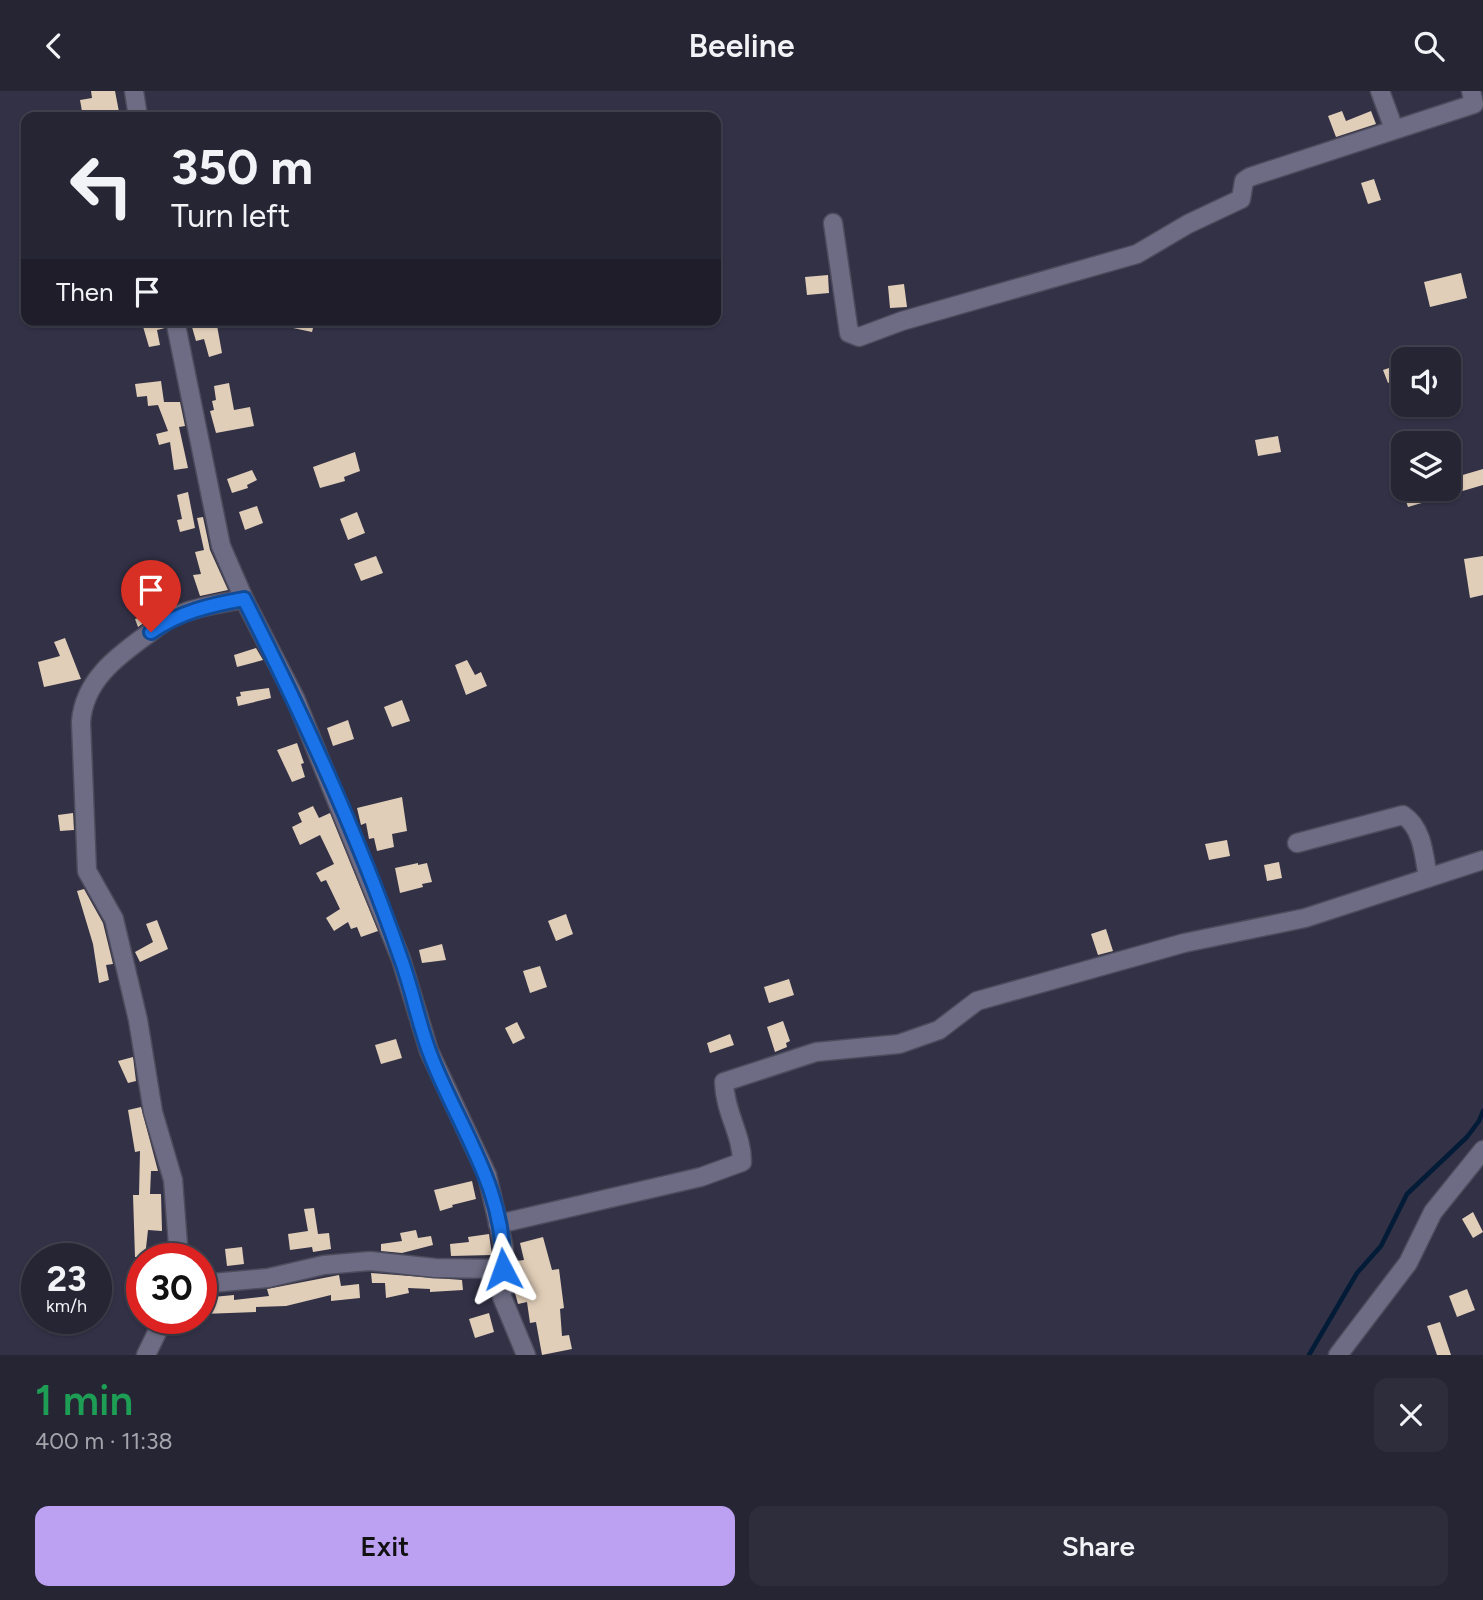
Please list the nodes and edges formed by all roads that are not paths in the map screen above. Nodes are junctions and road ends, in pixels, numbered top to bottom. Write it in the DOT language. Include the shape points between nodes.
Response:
graph roads {
  1 [pos="134,91"];
  2 [pos="1380,91"];
  3 [pos="1476,102"];
  4 [pos="137,112"];
  5 [pos="1394,129"];
  6 [pos="833,223"];
  7 [pos="177,326"];
  8 [pos="244,599"];
  9 [pos="1297,843"];
  10 [pos="1483,860"];
  11 [pos="1428,878"];
  12 [pos="1483,1150"];
  13 [pos="498,1224"];
  14 [pos="177,1243"];
  15 [pos="503,1269"];
  16 [pos="217,1283"];
  17 [pos="156,1334"];
  18 [pos="146,1355"];
  19 [pos="526,1355"];
  20 [pos="1338,1355"];
  1 -- 4 [label="street"];
  2 -- 5 [label="street"];
  3 -- 5 [label="street"];
  5 -- 6 [label="street" via="1250,177 1244,181 1241,199 1136,254 859,337 849,333"];
  7 -- 8 [label="street" via="221,546"];
  8 -- 13 [label="street" via="295,698 348,823 401,959 429,1051 487,1175"];
  8 -- 14 [label="street" via="172,617 101,671 82,709 87,871 114,919 138,1020 153,1112 173,1179"];
  9 -- 11 [label="street" via="1403,815 1419,834"];
  10 -- 11 [label="street"];
  11 -- 13 [label="street" via="1305,918 1184,943 977,1001 939,1030 899,1044 816,1052 724,1082 724,1103 742,1148 742,1162 701,1177"];
  12 -- 20 [label="street" via="1433,1212 1408,1263"];
  13 -- 15 [label="street"];
  15 -- 16 [label="street" via="370,1261"];
  15 -- 19 [label="street" via="502,1297"];
  17 -- 18 [label="street"];
}
